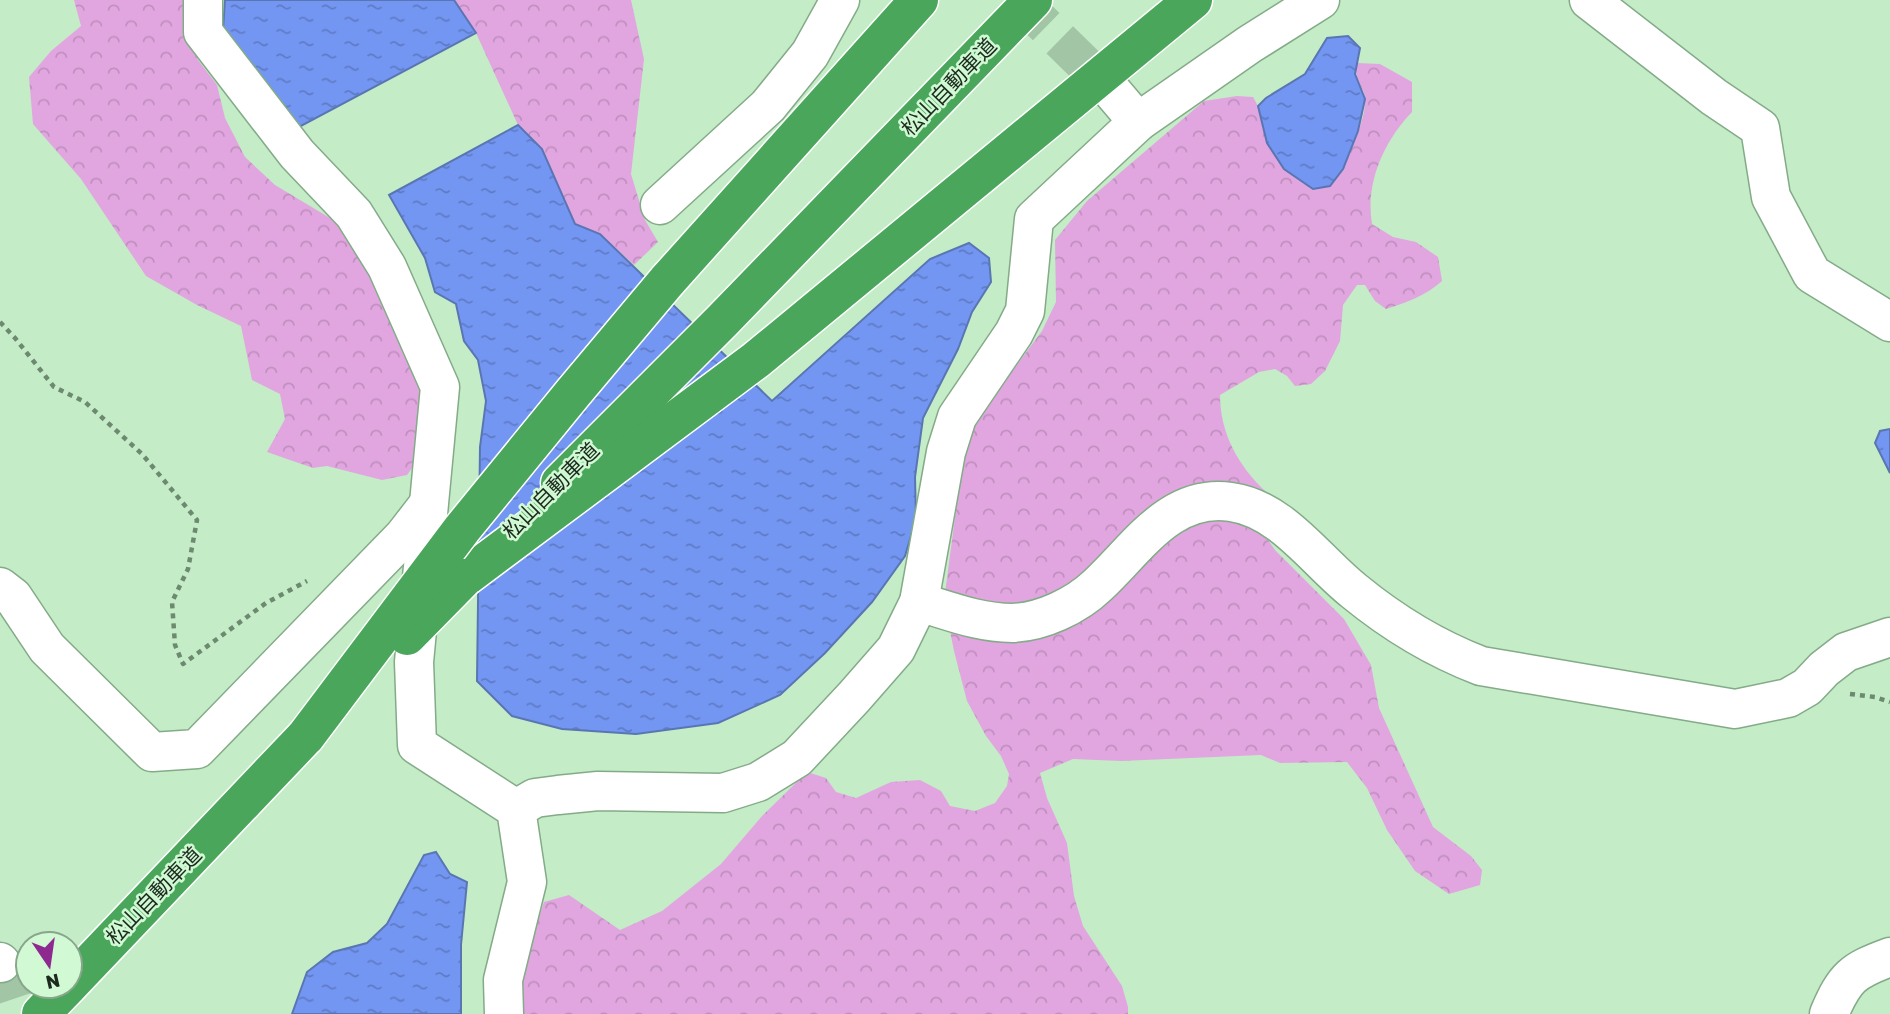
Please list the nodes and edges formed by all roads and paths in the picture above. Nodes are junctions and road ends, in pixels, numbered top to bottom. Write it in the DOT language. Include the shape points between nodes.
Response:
graph roads {
  1 [pos="202,0"];
  2 [pos="840,0"];
  3 [pos="919,0"];
  4 [pos="1033,0"];
  5 [pos="1193,0"];
  6 [pos="1320,0"];
  7 [pos="1589,0"];
  8 [pos="1110,89"];
  9 [pos="1138,122"];
  10 [pos="660,205"];
  11 [pos="1890,321"];
  12 [pos="0,323"];
  13 [pos="428,505"];
  14 [pos="313,578"];
  15 [pos="464,578"];
  16 [pos="0,587"];
  17 [pos="919,602"];
  18 [pos="1890,637"];
  19 [pos="306,736"];
  20 [pos="516,809"];
  21 [pos="1890,957"];
  22 [pos="84,970"];
  23 [pos="504,1014"];
  24 [pos="1829,1014"];
  1 -- 13 [label="street" via="203,32 297,154 354,214 387,267 440,387"];
  2 -- 10 [label="street" via="810,54 768,106"];
  3 -- 19 [label="highway, bridge" via="573,393 462,529"];
  4 -- 15 [label="highway, 松山自動車道" via="722,321"];
  5 -- 15 [label="highway" via="756,360"];
  6 -- 9 [label="street"];
  7 -- 11 [label="street" via="1760,128 1771,197 1812,274"];
  8 -- 9 [label="street"];
  9 -- 17 [label="street" via="1034,219 1025,311 957,417 946,452"];
  12 -- 14 [label="path" via="54,387 85,402 142,454 197,520 188,569 172,602 175,645 183,664 267,603"];
  13 -- 16 [label="street" via="404,536 197,748 152,752 47,648 13,597"];
  13 -- 20 [label="street" via="414,662 417,745"];
  15 -- 19 [label="highway, 松山自動車道, bridge"];
  17 -- 18 [label="street" via="981,622 1015,623 1047,616 1097,587 1171,514 1196,503 1228,501 1252,506 1283,527 1353,590 1411,633 1481,666 1735,709 1788,698 1846,652"];
  17 -- 20 [label="street" via="896,649 854,697 797,758 758,782 723,793 598,791 558,795 535,798"];
  19 -- 22 [label="highway, 松山自動車道"];
  20 -- 23 [label="street" via="527,882 503,980"];
  21 -- 24 [label="street" via="1851,975"];
}
